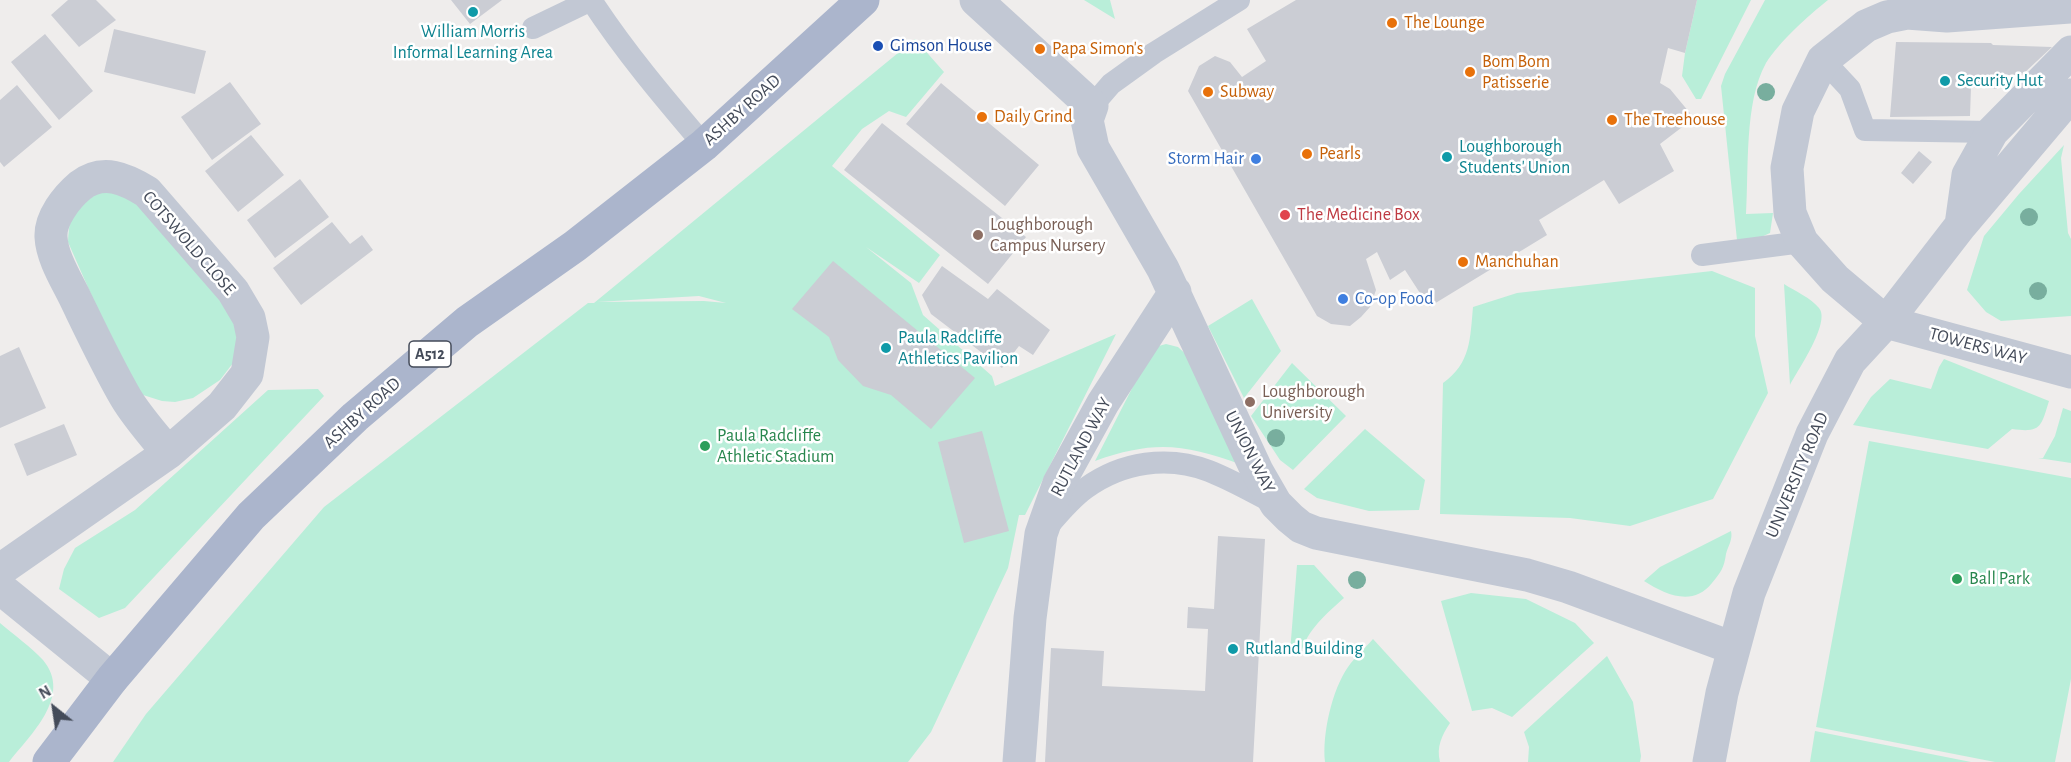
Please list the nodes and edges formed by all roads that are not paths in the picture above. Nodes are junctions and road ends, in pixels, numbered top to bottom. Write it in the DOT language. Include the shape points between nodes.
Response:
graph roads {
  1 [pos="591,0"];
  2 [pos="863,0"];
  3 [pos="976,0"];
  4 [pos="1239,0"];
  5 [pos="2071,7"];
  6 [pos="533,28"];
  7 [pos="2071,52"];
  8 [pos="1823,60"];
  9 [pos="2071,95"];
  10 [pos="1092,106"];
  11 [pos="1992,132"];
  12 [pos="704,145"];
  13 [pos="1961,225"];
  14 [pos="1802,242"];
  15 [pos="1702,255"];
  16 [pos="1174,291"];
  17 [pos="1886,322"];
  18 [pos="2071,372"];
  19 [pos="168,453"];
  20 [pos="1276,504"];
  21 [pos="1041,534"];
  22 [pos="0,570"];
  23 [pos="0,588"];
  24 [pos="1733,648"];
  25 [pos="112,679"];
  26 [pos="49,762"];
  27 [pos="1019,762"];
  28 [pos="1709,762"];
  1 -- 6 [label="lane"];
  1 -- 12 [label="lane" via="618,40"];
  2 -- 12 [label="main road, ASHBY ROAD / A512"];
  3 -- 10 [label="street"];
  4 -- 10 [label="lane" via="1111,84"];
  5 -- 8 [label="street" via="1887,17 1866,26"];
  7 -- 11 [label="street, UNIVERSITY ROAD"];
  8 -- 11 [label="lane" via="1850,89 1865,130"];
  8 -- 14 [label="street" via="1798,111 1787,168 1790,213"];
  9 -- 13 [label="street, UNIVERSITY ROAD"];
  10 -- 16 [label="street, UNION WAY" via="1087,120 1093,148"];
  11 -- 13 [label="street, UNIVERSITY ROAD" via="1968,175"];
  12 -- 25 [label="main road, ASHBY ROAD / A512" via="575,246 467,322 355,417 251,516"];
  13 -- 17 [label="street, UNIVERSITY ROAD"];
  14 -- 15 [label="lane"];
  14 -- 17 [label="street" via="1835,279"];
  16 -- 20 [label="street, UNION WAY"];
  16 -- 21 [label="street, RUTLAND WAY" via="1103,403 1059,483"];
  17 -- 18 [label="street, TOWERS WAY"];
  17 -- 24 [label="street, UNIVERSITY ROAD" via="1851,361 1812,434 1749,593"];
  19 -- 19 [label="street, COTSWOLD CLOSE" via="127,399 55,252 51,236 55,219 64,203 97,177 114,176 147,192 233,291 249,318 253,337 247,374 222,406"];
  19 -- 22 [label="street, COTSWOLD CLOSE"];
  20 -- 21 [label="lane" via="1210,471 1169,461 1147,463 1104,477 1086,488"];
  20 -- 24 [label="street, UNION WAY" via="1301,527 1316,533 1537,578"];
  21 -- 27 [label="street, RUTLAND WAY" via="1039,618"];
  23 -- 25 [label="street"];
  24 -- 28 [label="street, UNIVERSITY ROAD"];
  25 -- 26 [label="main road, ASHBY ROAD / A512"];
}
